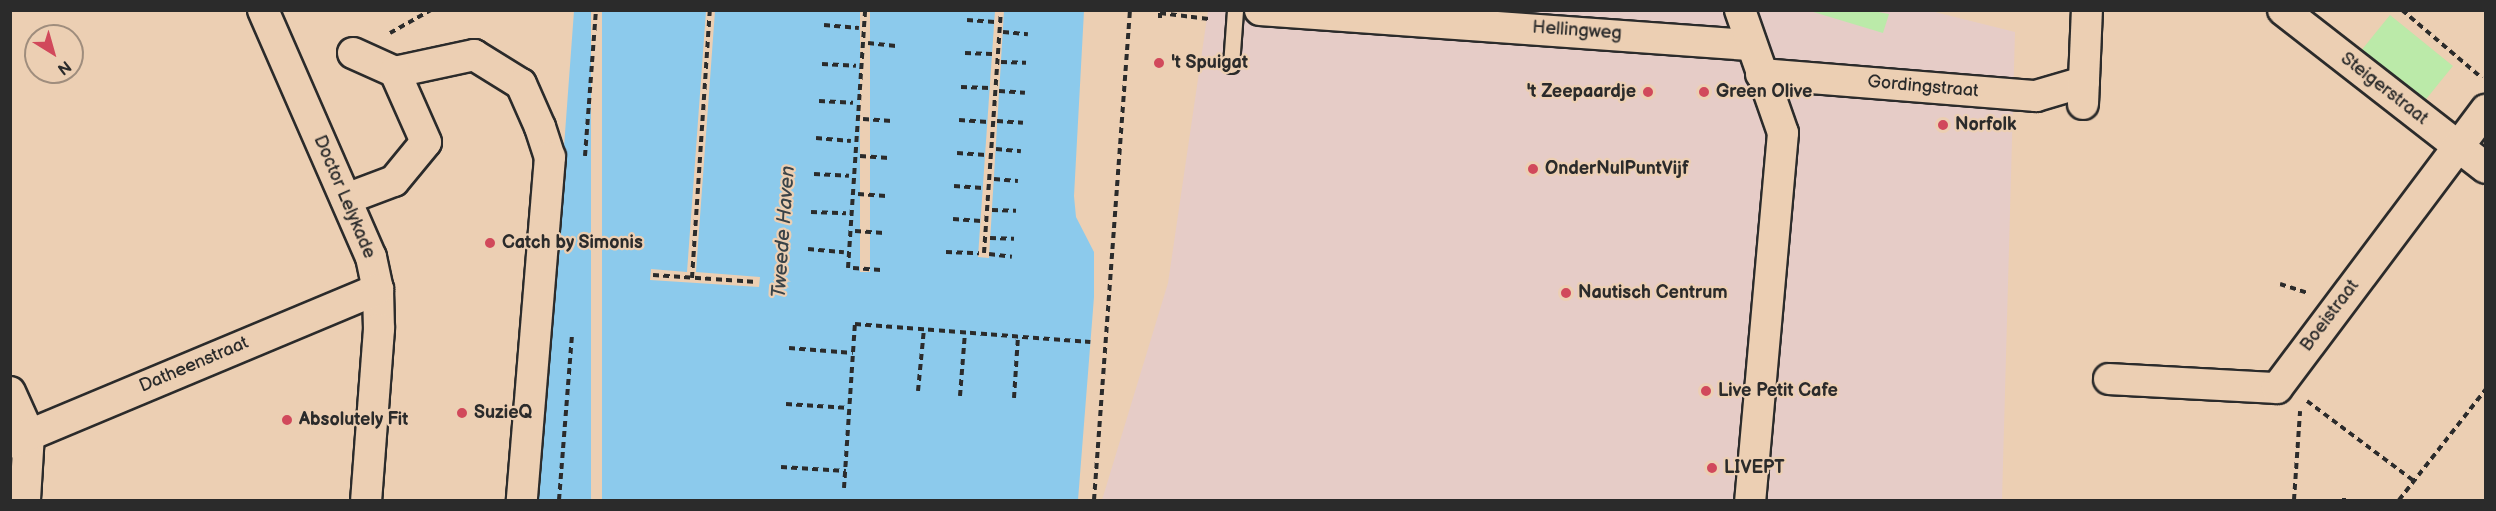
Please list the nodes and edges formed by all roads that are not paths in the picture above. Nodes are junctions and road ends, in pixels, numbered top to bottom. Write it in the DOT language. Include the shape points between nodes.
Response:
graph roads {
  1 [pos="263,10"];
  2 [pos="1740,10"];
  3 [pos="2087,10"];
  4 [pos="2283,10"];
  5 [pos="1243,14"];
  6 [pos="1750,45"];
  7 [pos="353,53"];
  8 [pos="1231,65"];
  9 [pos="394,72"];
  10 [pos="1761,74"];
  11 [pos="2486,110"];
  12 [pos="2457,146"];
  13 [pos="2486,168"];
  14 [pos="346,199"];
  15 [pos="378,289"];
  16 [pos="2109,379"];
  17 [pos="10,392"];
  18 [pos="20,439"];
  19 [pos="24,501"];
  20 [pos="366,501"];
  21 [pos="522,501"];
  22 [pos="1750,501"];
  1 -- 14 [label="street, Doctor Lelykade"];
  2 -- 6 [label="street"];
  3 -- 10 [label="street, Gordingstraat" via="2084,93 2036,96"];
  4 -- 12 [label="street, Steigerstraat"];
  5 -- 6 [label="street, Hellingweg"];
  5 -- 8 [label="lane"];
  6 -- 10 [label="street"];
  7 -- 9 [label="street"];
  9 -- 14 [label="street" via="426,142 394,182"];
  9 -- 21 [label="street" via="474,55 499,67 521,84 549,157"];
  10 -- 22 [label="street" via="1783,133 1783,157"];
  11 -- 12 [label="street, Boeistraat"];
  12 -- 13 [label="street, Steigerstraat"];
  12 -- 16 [label="street, Boeistraat" via="2277,388"];
  14 -- 15 [label="street, Doctor Lelykade" via="371,257"];
  15 -- 18 [label="street, Datheenstraat"];
  15 -- 20 [label="street, Doctor Lelykade" via="379,329"];
  17 -- 18 [label="street"];
  18 -- 19 [label="street"];
}
